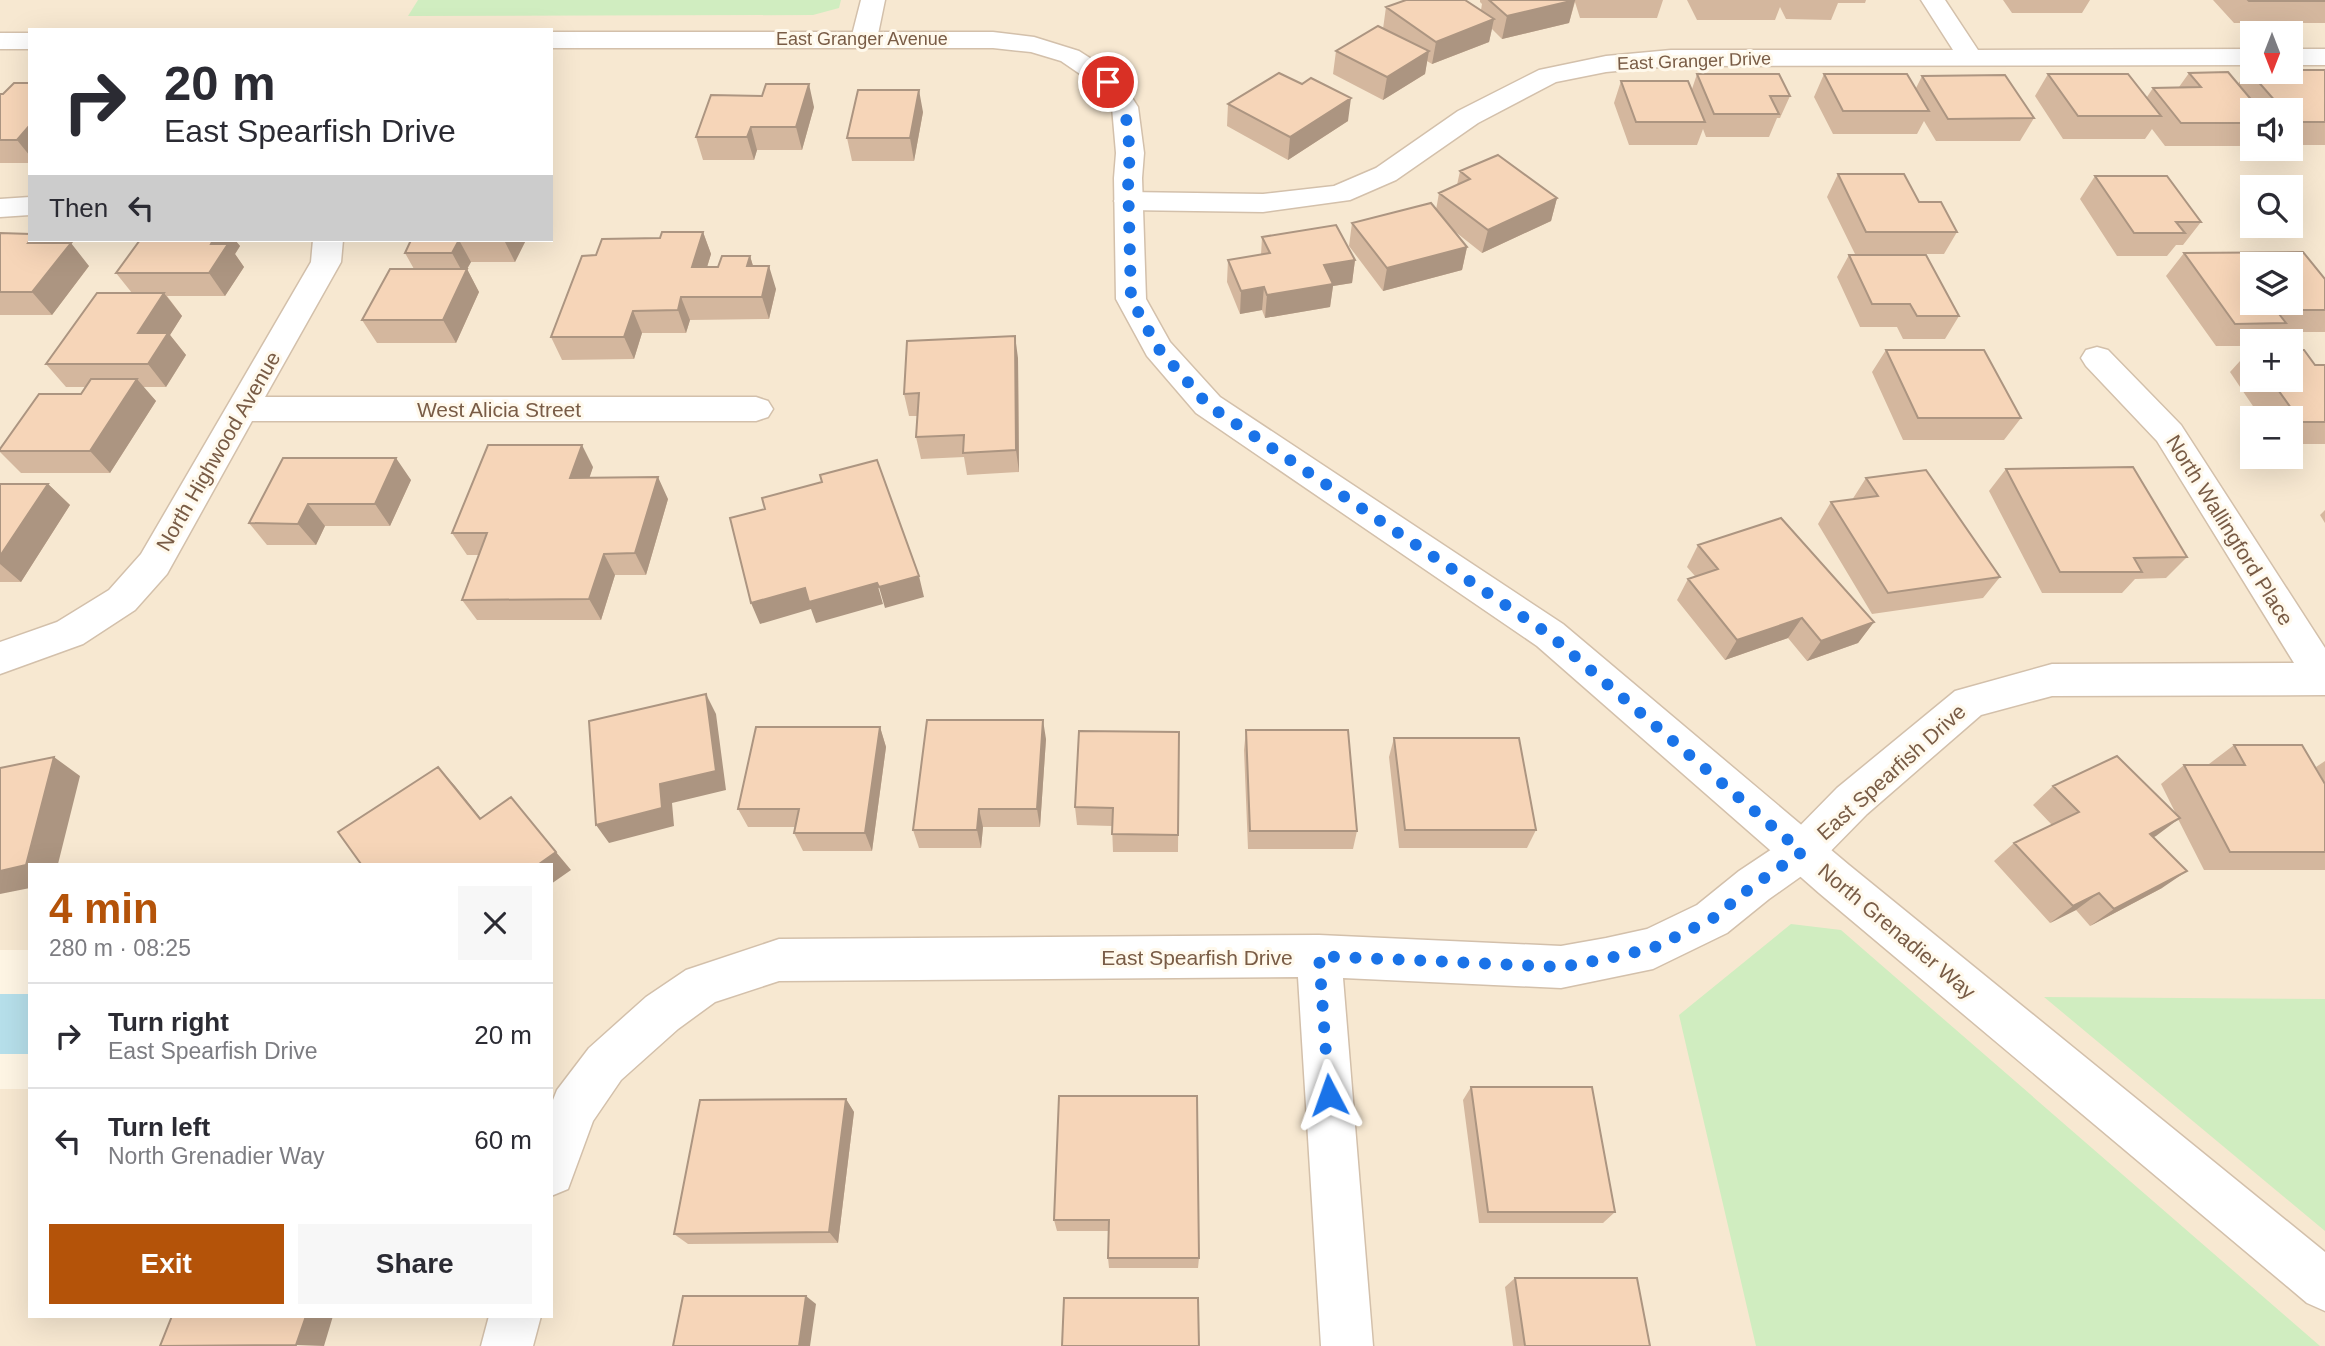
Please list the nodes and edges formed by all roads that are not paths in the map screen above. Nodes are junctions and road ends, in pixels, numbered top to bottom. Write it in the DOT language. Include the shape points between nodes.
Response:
graph roads {
  1 [pos="873,0"];
  2 [pos="1933,0"];
  3 [pos="864,39"];
  4 [pos="553,40"];
  5 [pos="1070,56"];
  6 [pos="2240,57"];
  7 [pos="2303,57"];
  8 [pos="2325,57"];
  9 [pos="1971,58"];
  10 [pos="1128,201"];
  11 [pos="28,206"];
  12 [pos="0,208"];
  13 [pos="328,242"];
  14 [pos="2097,358"];
  15 [pos="242,409"];
  16 [pos="756,409"];
  17 [pos="0,658"];
  18 [pos="2325,679"];
  19 [pos="1802,852"];
  20 [pos="1319,956"];
  21 [pos="553,1166"];
  22 [pos="2325,1285"];
  23 [pos="514,1318"];
  24 [pos="507,1346"];
  25 [pos="1347,1346"];
  1 -- 3 [label="street"];
  2 -- 9 [label="street"];
  3 -- 4 [label="street, East Granger Avenue"];
  3 -- 5 [label="street, East Granger Avenue" via="993,40"];
  5 -- 10 [label="street, North Grenadier Way" via="1108,82 1125,107 1130,153"];
  6 -- 9 [label="street, East Granger Drive"];
  7 -- 8 [label="street"];
  9 -- 10 [label="street, East Granger Drive" via="1671,58 1606,64 1548,76 1468,117 1386,174 1340,194 1263,203"];
  10 -- 19 [label="street, North Grenadier Way" via="1131,299 1158,348 1208,405 1550,635"];
  11 -- 12 [label="street"];
  13 -- 15 [label="street, North Highwood Avenue" via="326,262"];
  14 -- 18 [label="street, North Wallingford Place" via="2169,433"];
  15 -- 16 [label="street, West Alicia Street"];
  15 -- 17 [label="street, North Highwood Avenue" via="154,564 122,600 70,633"];
  18 -- 19 [label="street, East Spearfish Drive" via="2052,680 1969,702 1852,802"];
  19 -- 20 [label="street, East Spearfish Drive" via="1712,919 1653,948 1605,959 1561,967"];
  19 -- 22 [label="street, North Grenadier Way"];
  20 -- 21 [label="street, East Spearfish Drive" via="779,960 702,985 662,1013 604,1065 574,1107"];
  20 -- 25 [label="street"];
  23 -- 24 [label="street"];
}
